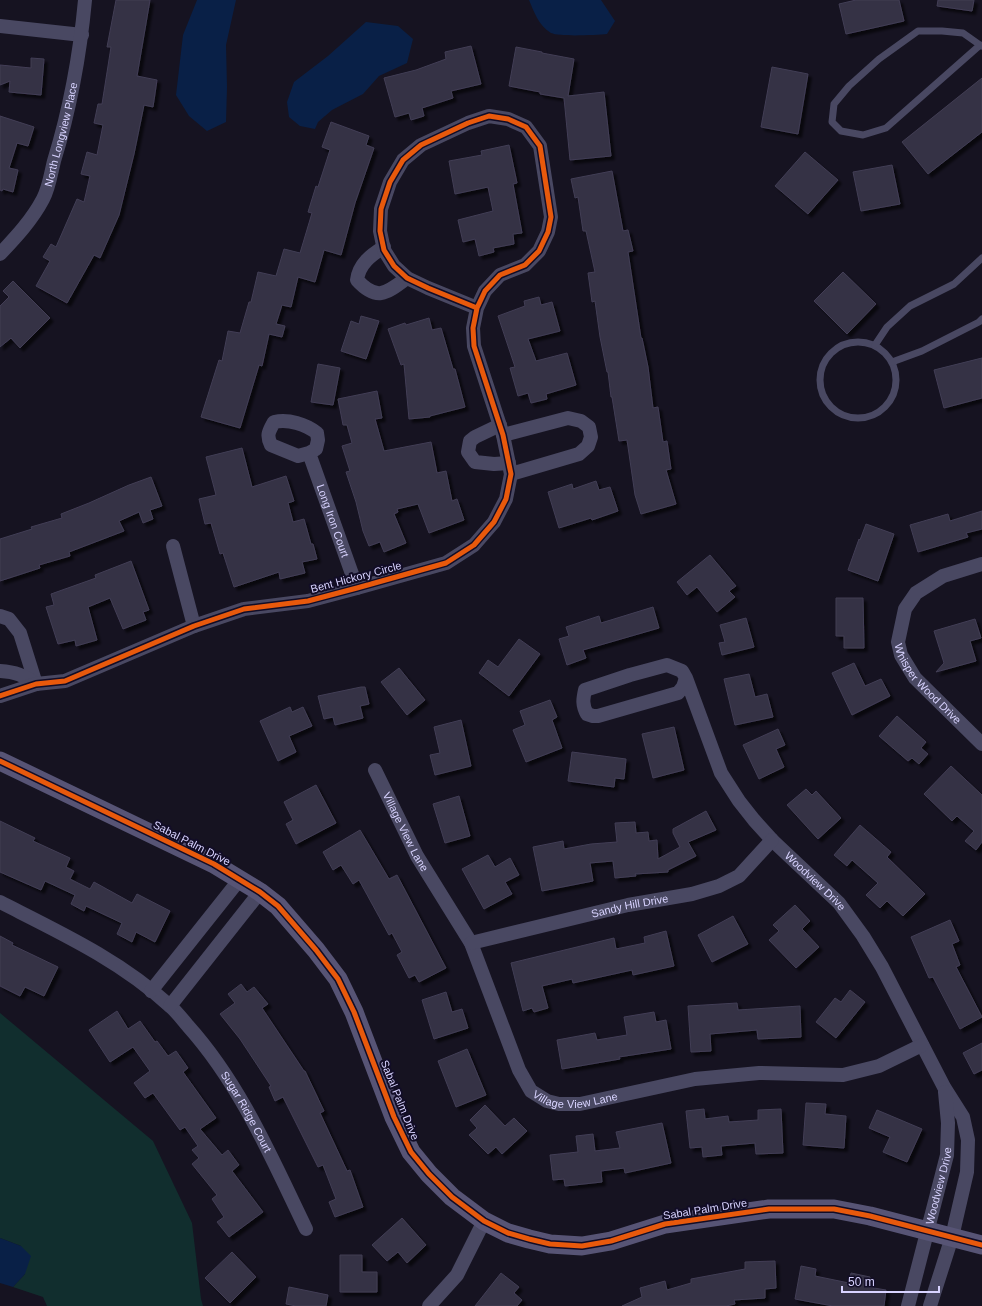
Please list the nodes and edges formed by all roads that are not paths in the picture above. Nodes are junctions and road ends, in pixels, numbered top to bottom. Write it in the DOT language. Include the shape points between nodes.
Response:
graph roads {
  1 [pos="85,0"];
  2 [pos="0,26"];
  3 [pos="82,35"];
  4 [pos="981,45"];
  5 [pos="384,247"];
  6 [pos="0,254"];
  7 [pos="982,258"];
  8 [pos="407,278"];
  9 [pos="477,308"];
  10 [pos="982,319"];
  11 [pos="875,345"];
  12 [pos="892,362"];
  13 [pos="501,430"];
  14 [pos="309,453"];
  15 [pos="510,469"];
  16 [pos="173,546"];
  17 [pos="982,564"];
  18 [pos="357,588"];
  19 [pos="0,616"];
  20 [pos="194,626"];
  21 [pos="0,671"];
  22 [pos="686,678"];
  23 [pos="36,684"];
  24 [pos="0,696"];
  25 [pos="982,744"];
  26 [pos="0,761"];
  27 [pos="375,770"];
  28 [pos="772,840"];
  29 [pos="240,879"];
  30 [pos="260,892"];
  31 [pos="0,902"];
  32 [pos="471,943"];
  33 [pos="151,991"];
  34 [pos="170,1006"];
  35 [pos="922,1045"];
  36 [pos="944,1087"];
  37 [pos="484,1221"];
  38 [pos="306,1229"];
  39 [pos="928,1231"];
  40 [pos="952,1237"];
  41 [pos="982,1245"];
  42 [pos="429,1306"];
  43 [pos="908,1306"];
  44 [pos="930,1306"];
  1 -- 3 [label="street, North Longview Place"];
  2 -- 3 [label="street"];
  3 -- 6 [label="street, North Longview Place" via="59,145 44,198 21,233"];
  4 -- 4 [label="lane" via="963,33 918,31 879,59 849,86 834,104 832,122 841,131 863,135 886,128"];
  5 -- 8 [label="street, Bent Hickory Circle" via="394,266"];
  5 -- 8 [label="street" via="369,256 358,271 358,280 365,289 374,294 384,293"];
  5 -- 9 [label="street, Bent Hickory Circle" via="380,231 381,209 390,182 403,160 421,144 489,116 508,119 526,127 540,146 550,217 548,232 540,251 525,265 500,275 485,291"];
  7 -- 11 [label="lane" via="954,284 910,306 887,327"];
  8 -- 9 [label="street, Bent Hickory Circle"];
  9 -- 13 [label="street, Bent Hickory Circle" via="473,328 474,346"];
  10 -- 12 [label="lane" via="922,351"];
  11 -- 12 [label="lane" via="885,352"];
  11 -- 12 [label="lane" via="851,342 830,353 823,363 820,387 832,408 843,415 856,418 869,416 881,410 890,400 895,388 896,375"];
  13 -- 15 [label="street, Bent Hickory Circle"];
  13 -- 15 [label="street" via="475,437 470,441 468,452 475,462"];
  13 -- 15 [label="street" via="568,418 581,421 589,427 591,437 588,446 579,454"];
  14 -- 18 [label="street, Long Iron Court"];
  15 -- 18 [label="street, Bent Hickory Circle" via="506,499 494,522 474,545 446,563"];
  16 -- 20 [label="street"];
  17 -- 25 [label="street, Whisper Wood Drive" via="943,576 916,593 905,609 898,642 901,655 916,678"];
  18 -- 20 [label="street, Bent Hickory Circle" via="308,601 244,609"];
  19 -- 23 [label="street" via="9,619 20,633"];
  20 -- 23 [label="street, Bent Hickory Circle" via="65,680"];
  21 -- 23 [label="street" via="24,676"];
  22 -- 22 [label="street" via="678,693 598,716 587,714 583,705 585,690 667,665 682,671"];
  22 -- 28 [label="street, Woodview Drive" via="721,773 739,801"];
  23 -- 24 [label="street, Bent Hickory Circle"];
  26 -- 29 [label="street, Sabal Palm Drive" via="184,849"];
  27 -- 32 [label="street, Village View Lane" via="417,856"];
  28 -- 32 [label="street, Sandy Hill Drive" via="739,876 719,886"];
  28 -- 35 [label="street, Woodview Drive" via="839,903 882,967"];
  29 -- 30 [label="street, Sabal Palm Drive"];
  29 -- 33 [label="street"];
  30 -- 34 [label="street"];
  30 -- 37 [label="street, Sabal Palm Drive" via="278,906 338,979 354,1012 394,1117 411,1152 452,1197"];
  31 -- 33 [label="street, Sugar Ridge Court" via="97,952"];
  32 -- 35 [label="street, Village View Lane" via="519,1070 531,1091 547,1101 559,1104 580,1104 695,1079 759,1072 843,1075 879,1066"];
  33 -- 34 [label="street, Sugar Ridge Court"];
  34 -- 38 [label="street, Sugar Ridge Court" via="206,1045 236,1090"];
  35 -- 36 [label="street, Woodview Drive"];
  36 -- 39 [label="street, Woodview Drive" via="948,1124 947,1155"];
  36 -- 40 [label="street, Woodview Drive" via="963,1118 968,1140 967,1172"];
  37 -- 39 [label="street, Sabal Palm Drive" via="508,1233 529,1239 550,1244 582,1246 611,1241 665,1224 769,1209 834,1209"];
  37 -- 42 [label="street" via="457,1275"];
  39 -- 40 [label="street, Sabal Palm Drive"];
  39 -- 43 [label="street, Woodview Drive"];
  40 -- 41 [label="street, Sabal Palm Drive"];
  40 -- 44 [label="street, Woodview Drive"];
}
